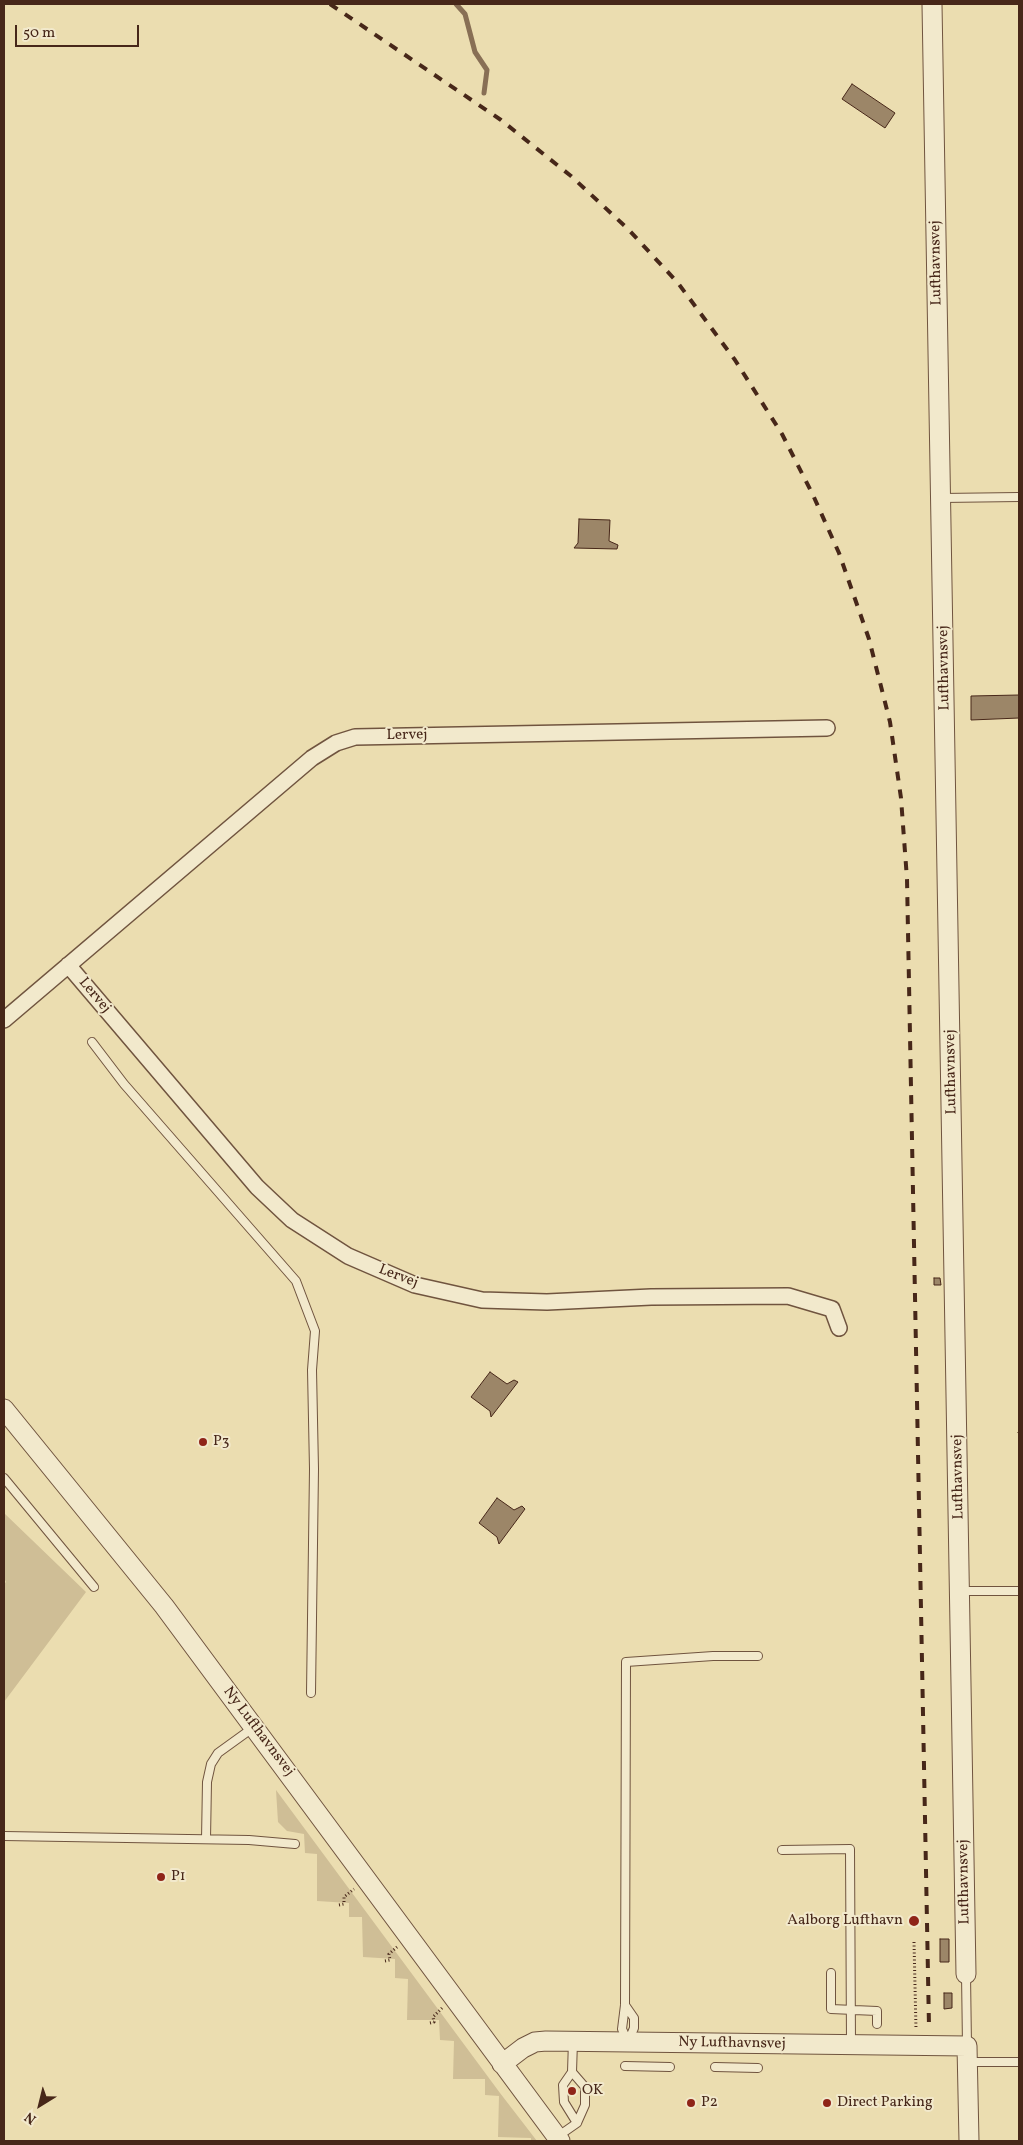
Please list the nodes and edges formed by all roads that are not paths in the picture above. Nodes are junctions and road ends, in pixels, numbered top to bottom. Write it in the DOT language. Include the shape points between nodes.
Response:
graph roads {
  1 [pos="932,4"];
  2 [pos="1019,497"];
  3 [pos="942,498"];
  4 [pos="827,728"];
  5 [pos="68,965"];
  6 [pos="4,1020"];
  7 [pos="92,1042"];
  8 [pos="839,1328"];
  9 [pos="4,1409"];
  10 [pos="4,1478"];
  11 [pos="94,1587"];
  12 [pos="1019,1591"];
  13 [pos="960,1592"];
  14 [pos="758,1656"];
  15 [pos="311,1693"];
  16 [pos="254,1726"];
  17 [pos="4,1836"];
  18 [pos="206,1839"];
  19 [pos="295,1844"];
  20 [pos="782,1850"];
  21 [pos="831,1972"];
  22 [pos="966,1974"];
  23 [pos="852,2010"];
  24 [pos="877,2024"];
  25 [pos="573,2041"];
  26 [pos="628,2042"];
  27 [pos="851,2045"];
  28 [pos="968,2054"];
  29 [pos="1019,2062"];
  30 [pos="502,2064"];
  31 [pos="625,2066"];
  32 [pos="670,2067"];
  33 [pos="715,2067"];
  34 [pos="758,2068"];
  35 [pos="572,2072"];
  36 [pos="577,2123"];
  37 [pos="559,2139"];
  38 [pos="969,2141"];
  1 -- 3 [label="street, Lufthavnsvej"];
  2 -- 3 [label="lane"];
  3 -- 13 [label="street, Lufthavnsvej"];
  4 -- 5 [label="street, Lervej" via="355,737 336,743 312,758"];
  5 -- 6 [label="street, Lervej"];
  5 -- 8 [label="street, Lervej" via="257,1187 292,1220 348,1256 415,1285 482,1300 547,1302 788,1296 832,1309"];
  7 -- 15 [label="lane" via="124,1084 296,1281 315,1331"];
  9 -- 16 [label="street, Ny Lufthavnsvej" via="164,1606"];
  10 -- 11 [label="lane"];
  12 -- 13 [label="lane"];
  13 -- 22 [label="street, Lufthavnsvej"];
  14 -- 26 [label="lane" via="626,1662 625,2005 622,2029"];
  16 -- 18 [label="lane" via="218,1753 211,1764 207,1782"];
  16 -- 30 [label="street, Ny Lufthavnsvej"];
  17 -- 18 [label="lane"];
  18 -- 19 [label="lane"];
  20 -- 23 [label="lane" via="850,1848"];
  21 -- 23 [label="lane" via="831,2009"];
  22 -- 28 [label="lane, Lufthavnsvej"];
  23 -- 24 [label="lane" via="877,2011"];
  23 -- 27 [label="lane"];
  25 -- 26 [label="street, Ny Lufthavnsvej"];
  25 -- 30 [label="street, Ny Lufthavnsvej" via="535,2042"];
  25 -- 35 [label="lane"];
  26 -- 27 [label="street, Ny Lufthavnsvej"];
  27 -- 28 [label="street, Ny Lufthavnsvej" via="916,2047"];
  28 -- 29 [label="lane"];
  28 -- 38 [label="street, Lufthavnsvej"];
  30 -- 37 [label="street, Ny Lufthavnsvej"];
  31 -- 32 [label="lane"];
  33 -- 34 [label="lane"];
  35 -- 36 [label="lane" via="584,2087 585,2105"];
  35 -- 36 [label="lane" via="563,2085 564,2102"];
  36 -- 37 [label="lane"];
}
